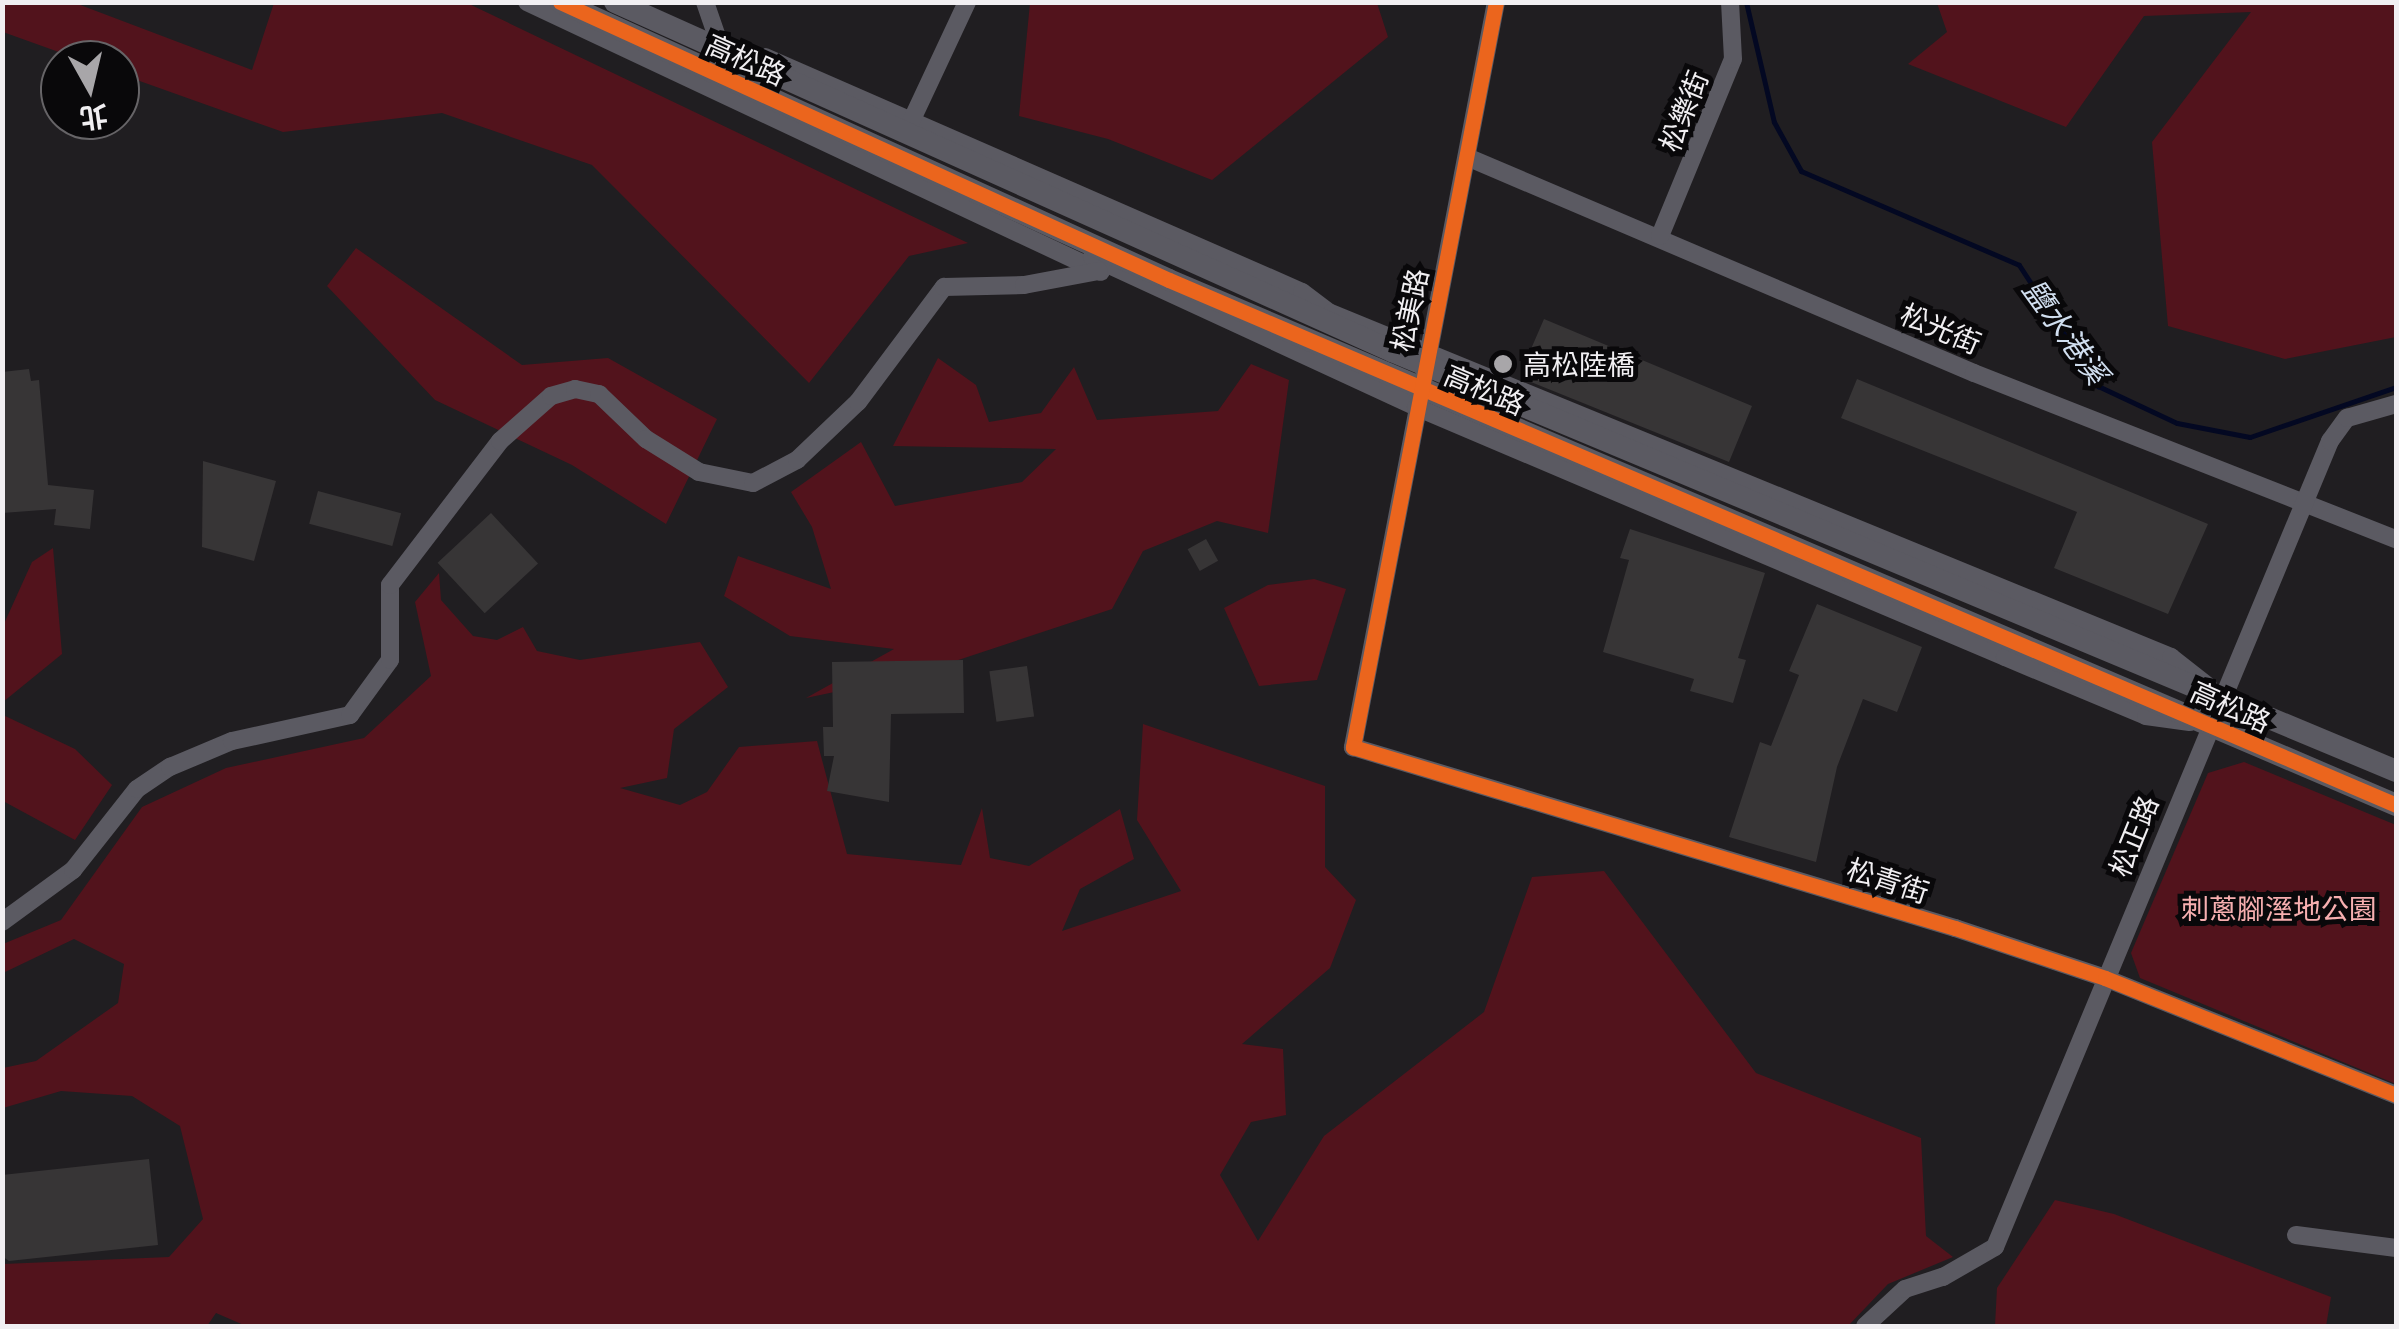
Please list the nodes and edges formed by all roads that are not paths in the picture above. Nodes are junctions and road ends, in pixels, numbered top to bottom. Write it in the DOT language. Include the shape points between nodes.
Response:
graph roads {
  1 [pos="527,2"];
  2 [pos="560,2"];
  3 [pos="615,2"];
  4 [pos="640,2"];
  5 [pos="704,2"];
  6 [pos="967,2"];
  7 [pos="1496,2"];
  8 [pos="1730,2"];
  9 [pos="717,37"];
  10 [pos="705,84"];
  11 [pos="912,119"];
  12 [pos="852,123"];
  13 [pos="1467,157"];
  14 [pos="886,174"];
  15 [pos="1660,236"];
  16 [pos="1099,271"];
  17 [pos="1321,308"];
  18 [pos="1425,349"];
  19 [pos="1304,354"];
  20 [pos="2396,404"];
  21 [pos="1416,407"];
  22 [pos="2302,501"];
  23 [pos="2396,539"];
  24 [pos="2220,695"];
  25 [pos="2208,725"];
  26 [pos="1352,746"];
  27 [pos="2396,770"];
  28 [pos="2396,805"];
  29 [pos="2,922"];
  30 [pos="2104,978"];
  31 [pos="2396,1095"];
  32 [pos="2296,1235"];
  33 [pos="2396,1248"];
  34 [pos="1865,1326"];
  1 -- 10 [label="street, 高松路"];
  2 -- 12 [label="street, 高松路"];
  3 -- 12 [label="street, 高松路"];
  4 -- 9 [label="street, 高松路"];
  5 -- 9 [label="street"];
  6 -- 11 [label="street"];
  7 -- 13 [label="street, 松美路"];
  8 -- 15 [label="street, 松樂街" via="1733,59"];
  9 -- 10 [label="street"];
  9 -- 11 [label="street, 高松路"];
  10 -- 14 [label="street, 高松路"];
  11 -- 14 [label="street"];
  11 -- 17 [label="street, 高松路" via="1302,292"];
  12 -- 17 [label="street" via="890,122"];
  12 -- 19 [label="street" via="874,157"];
  12 -- 24 [label="street, 高松路"];
  12 -- 25 [label="street, 高松路" via="1187,288"];
  13 -- 15 [label="street, 松光街"];
  13 -- 18 [label="street, 松美路"];
  14 -- 16 [label="street, 高松路"];
  15 -- 22 [label="street, 松光街" via="1974,373"];
  16 -- 19 [label="street, 高松路" via="1279,352"];
  16 -- 29 [label="street" via="1024,285 944,287 858,402 798,460 752,482 699,472 646,439 599,394 575,389 551,396 500,442 390,585 390,660 350,715 232,742 170,766 137,789 73,870"];
  17 -- 18 [label="street, 高松路"];
  18 -- 21 [label="street, 松美路"];
  18 -- 24 [label="street, 高松路" via="2171,657"];
  19 -- 21 [label="street, 高松路"];
  20 -- 22 [label="street, 松正路" via="2347,418"];
  21 -- 25 [label="street, 高松路" via="2146,716"];
  21 -- 26 [label="street, 松美路"];
  22 -- 23 [label="street, 松光街"];
  22 -- 24 [label="street, 松正路"];
  24 -- 25 [label="street, 松正路"];
  24 -- 27 [label="street, 高松路"];
  25 -- 28 [label="street, 高松路"];
  25 -- 30 [label="street, 松正路"];
  26 -- 30 [label="street, 松青街" via="1832,887"];
  30 -- 31 [label="street, 松青街"];
  30 -- 34 [label="street, 松正路" via="1995,1247 1943,1277 1905,1289"];
  32 -- 33 [label="street"];
}
